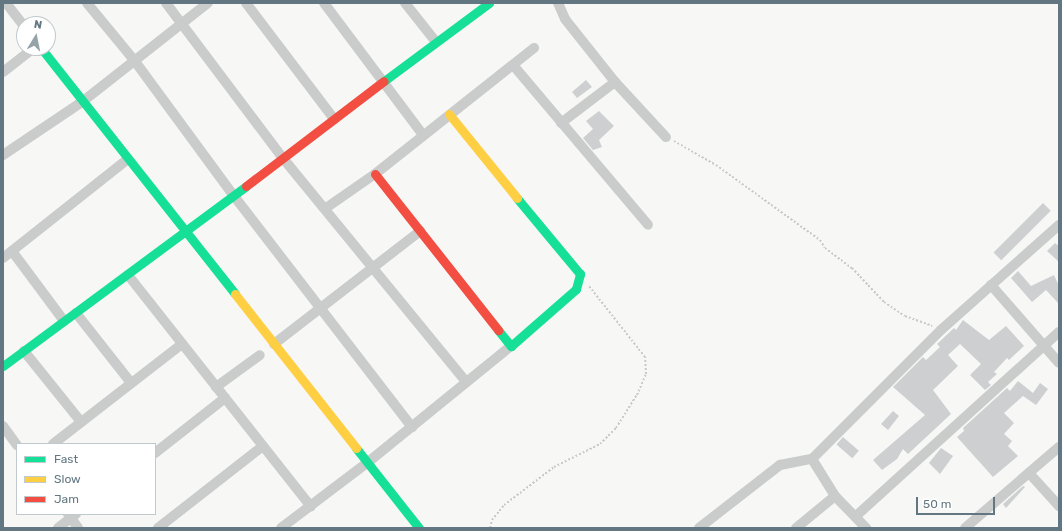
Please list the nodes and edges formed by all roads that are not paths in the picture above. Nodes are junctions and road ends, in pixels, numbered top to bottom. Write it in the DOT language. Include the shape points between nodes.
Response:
graph roads {
  1 [pos="6,3"];
  2 [pos="87,3"];
  3 [pos="166,3"];
  4 [pos="208,3"];
  5 [pos="246,3"];
  6 [pos="324,3"];
  7 [pos="405,3"];
  8 [pos="488,3"];
  9 [pos="558,3"];
  10 [pos="16,16"];
  11 [pos="181,23"];
  12 [pos="436,42"];
  13 [pos="534,48"];
  14 [pos="24,56"];
  15 [pos="47,56"];
  16 [pos="134,60"];
  17 [pos="513,66"];
  18 [pos="3,72"];
  19 [pos="383,82"];
  20 [pos="615,82"];
  21 [pos="82,102"];
  22 [pos="449,114"];
  23 [pos="334,119"];
  24 [pos="561,123"];
  25 [pos="423,135"];
  26 [pos="666,137"];
  27 [pos="3,155"];
  28 [pos="282,157"];
  29 [pos="128,159"];
  30 [pos="375,174"];
  31 [pos="234,196"];
  32 [pos="326,208"];
  33 [pos="648,225"];
  34 [pos="1059,225"];
  35 [pos="420,230"];
  36 [pos="187,232"];
  37 [pos="12,251"];
  38 [pos="3,258"];
  39 [pos="373,268"];
  40 [pos="128,275"];
  41 [pos="992,285"];
  42 [pos="320,308"];
  43 [pos="76,313"];
  44 [pos="64,321"];
  45 [pos="1059,332"];
  46 [pos="182,344"];
  47 [pos="274,344"];
  48 [pos="1044,345"];
  49 [pos="511,346"];
  50 [pos="24,351"];
  51 [pos="260,355"];
  52 [pos="1059,363"];
  53 [pos="3,366"];
  54 [pos="466,382"];
  55 [pos="131,383"];
  56 [pos="216,387"];
  57 [pos="225,398"];
  58 [pos="81,422"];
  59 [pos="3,426"];
  60 [pos="412,427"];
  61 [pos="54,443"];
  62 [pos="16,444"];
  63 [pos="263,446"];
  64 [pos="1059,447"];
  65 [pos="156,452"];
  66 [pos="812,459"];
  67 [pos="368,463"];
  68 [pos="1029,473"];
  69 [pos="835,496"];
  70 [pos="1059,506"];
  71 [pos="311,507"];
  72 [pos="72,515"];
  73 [pos="856,516"];
  74 [pos="58,528"];
  75 [pos="78,528"];
  76 [pos="158,528"];
  77 [pos="281,528"];
  78 [pos="419,528"];
  79 [pos="700,528"];
  80 [pos="796,528"];
  81 [pos="866,528"];
  82 [pos="967,528"];
  1 -- 10 [label="street"];
  2 -- 16 [label="street"];
  3 -- 11 [label="street"];
  4 -- 11 [label="street"];
  5 -- 23 [label="street"];
  6 -- 19 [label="street"];
  7 -- 12 [label="street"];
  8 -- 12 [label="street"];
  9 -- 20 [label="street" via="566,19"];
  11 -- 16 [label="street"];
  11 -- 28 [label="street"];
  12 -- 19 [label="street"];
  13 -- 17 [label="street"];
  14 -- 18 [label="street"];
  15 -- 21 [label="street"];
  16 -- 21 [label="street"];
  16 -- 31 [label="street"];
  17 -- 22 [label="street"];
  17 -- 24 [label="street"];
  19 -- 23 [label="street"];
  19 -- 25 [label="street"];
  20 -- 24 [label="street"];
  20 -- 26 [label="street"];
  21 -- 27 [label="street"];
  21 -- 29 [label="street"];
  22 -- 25 [label="street"];
  22 -- 49 [label="street" via="580,274 576,289"];
  23 -- 28 [label="street"];
  24 -- 33 [label="street"];
  25 -- 30 [label="street"];
  28 -- 31 [label="street"];
  28 -- 32 [label="street"];
  29 -- 36 [label="street"];
  29 -- 37 [label="street"];
  30 -- 32 [label="street"];
  30 -- 35 [label="street"];
  31 -- 36 [label="street"];
  31 -- 42 [label="street"];
  32 -- 39 [label="street"];
  34 -- 41 [label="street"];
  35 -- 39 [label="street"];
  35 -- 49 [label="street"];
  36 -- 40 [label="street"];
  36 -- 47 [label="street"];
  37 -- 38 [label="street"];
  37 -- 44 [label="street"];
  39 -- 42 [label="street"];
  39 -- 54 [label="street"];
  40 -- 43 [label="street"];
  40 -- 46 [label="street"];
  41 -- 48 [label="street"];
  41 -- 66 [label="street" via="941,330"];
  42 -- 47 [label="street"];
  42 -- 60 [label="street"];
  43 -- 44 [label="street"];
  43 -- 55 [label="street"];
  44 -- 50 [label="street"];
  45 -- 48 [label="street"];
  46 -- 55 [label="street"];
  46 -- 56 [label="street"];
  47 -- 67 [label="street"];
  48 -- 52 [label="street"];
  48 -- 73 [label="street"];
  49 -- 54 [label="street"];
  50 -- 53 [label="street"];
  50 -- 58 [label="street"];
  51 -- 56 [label="street"];
  54 -- 60 [label="street"];
  55 -- 58 [label="street"];
  56 -- 57 [label="street"];
  57 -- 63 [label="street"];
  57 -- 65 [label="street"];
  58 -- 61 [label="street"];
  59 -- 62 [label="street"];
  60 -- 67 [label="street"];
  63 -- 71 [label="street"];
  63 -- 76 [label="street"];
  64 -- 68 [label="street"];
  66 -- 69 [label="street"];
  66 -- 79 [label="street" via="780,465"];
  67 -- 71 [label="street"];
  67 -- 78 [label="street"];
  68 -- 70 [label="street"];
  68 -- 82 [label="street"];
  69 -- 73 [label="street"];
  69 -- 80 [label="street"];
  71 -- 77 [label="street"];
  72 -- 74 [label="street"];
  72 -- 75 [label="street"];
  73 -- 81 [label="street"];
}
